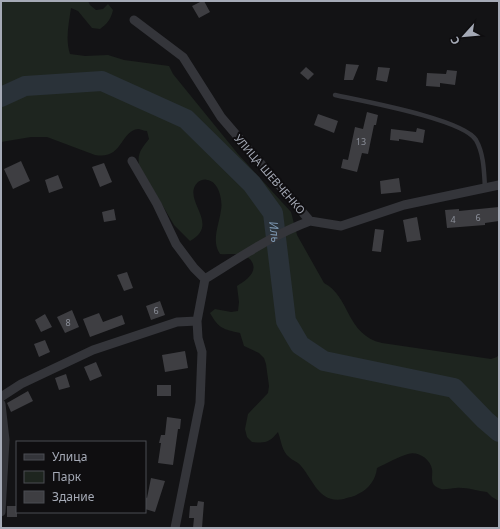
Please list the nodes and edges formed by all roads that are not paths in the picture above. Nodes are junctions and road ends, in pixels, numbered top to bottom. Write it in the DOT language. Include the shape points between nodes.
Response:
graph roads {
  1 [pos="134,20"];
  2 [pos="335,95"];
  3 [pos="132,161"];
  4 [pos="499,186"];
  5 [pos="485,188"];
  6 [pos="310,221"];
  7 [pos="205,279"];
  8 [pos="197,321"];
  9 [pos="1,397"];
  10 [pos="1,404"];
  11 [pos="1,512"];
  12 [pos="175,528"];
  1 -- 6 [label="street, УЛИЦА ШЕВЧЕНКО" via="182,57 221,117"];
  2 -- 5 [label="lane" via="416,113 458,127 475,139 480,149"];
  3 -- 7 [label="street" via="176,244"];
  4 -- 5 [label="street, УЛИЦА ШЕВЧЕНКО"];
  5 -- 6 [label="street, УЛИЦА ШЕВЧЕНКО" via="404,205 341,226"];
  6 -- 7 [label="street" via="253,249"];
  7 -- 8 [label="street"];
  8 -- 9 [label="street" via="177,322 93,350 22,384"];
  8 -- 12 [label="street" via="202,352 200,404"];
  10 -- 11 [label="street" via="5,440"];
}
